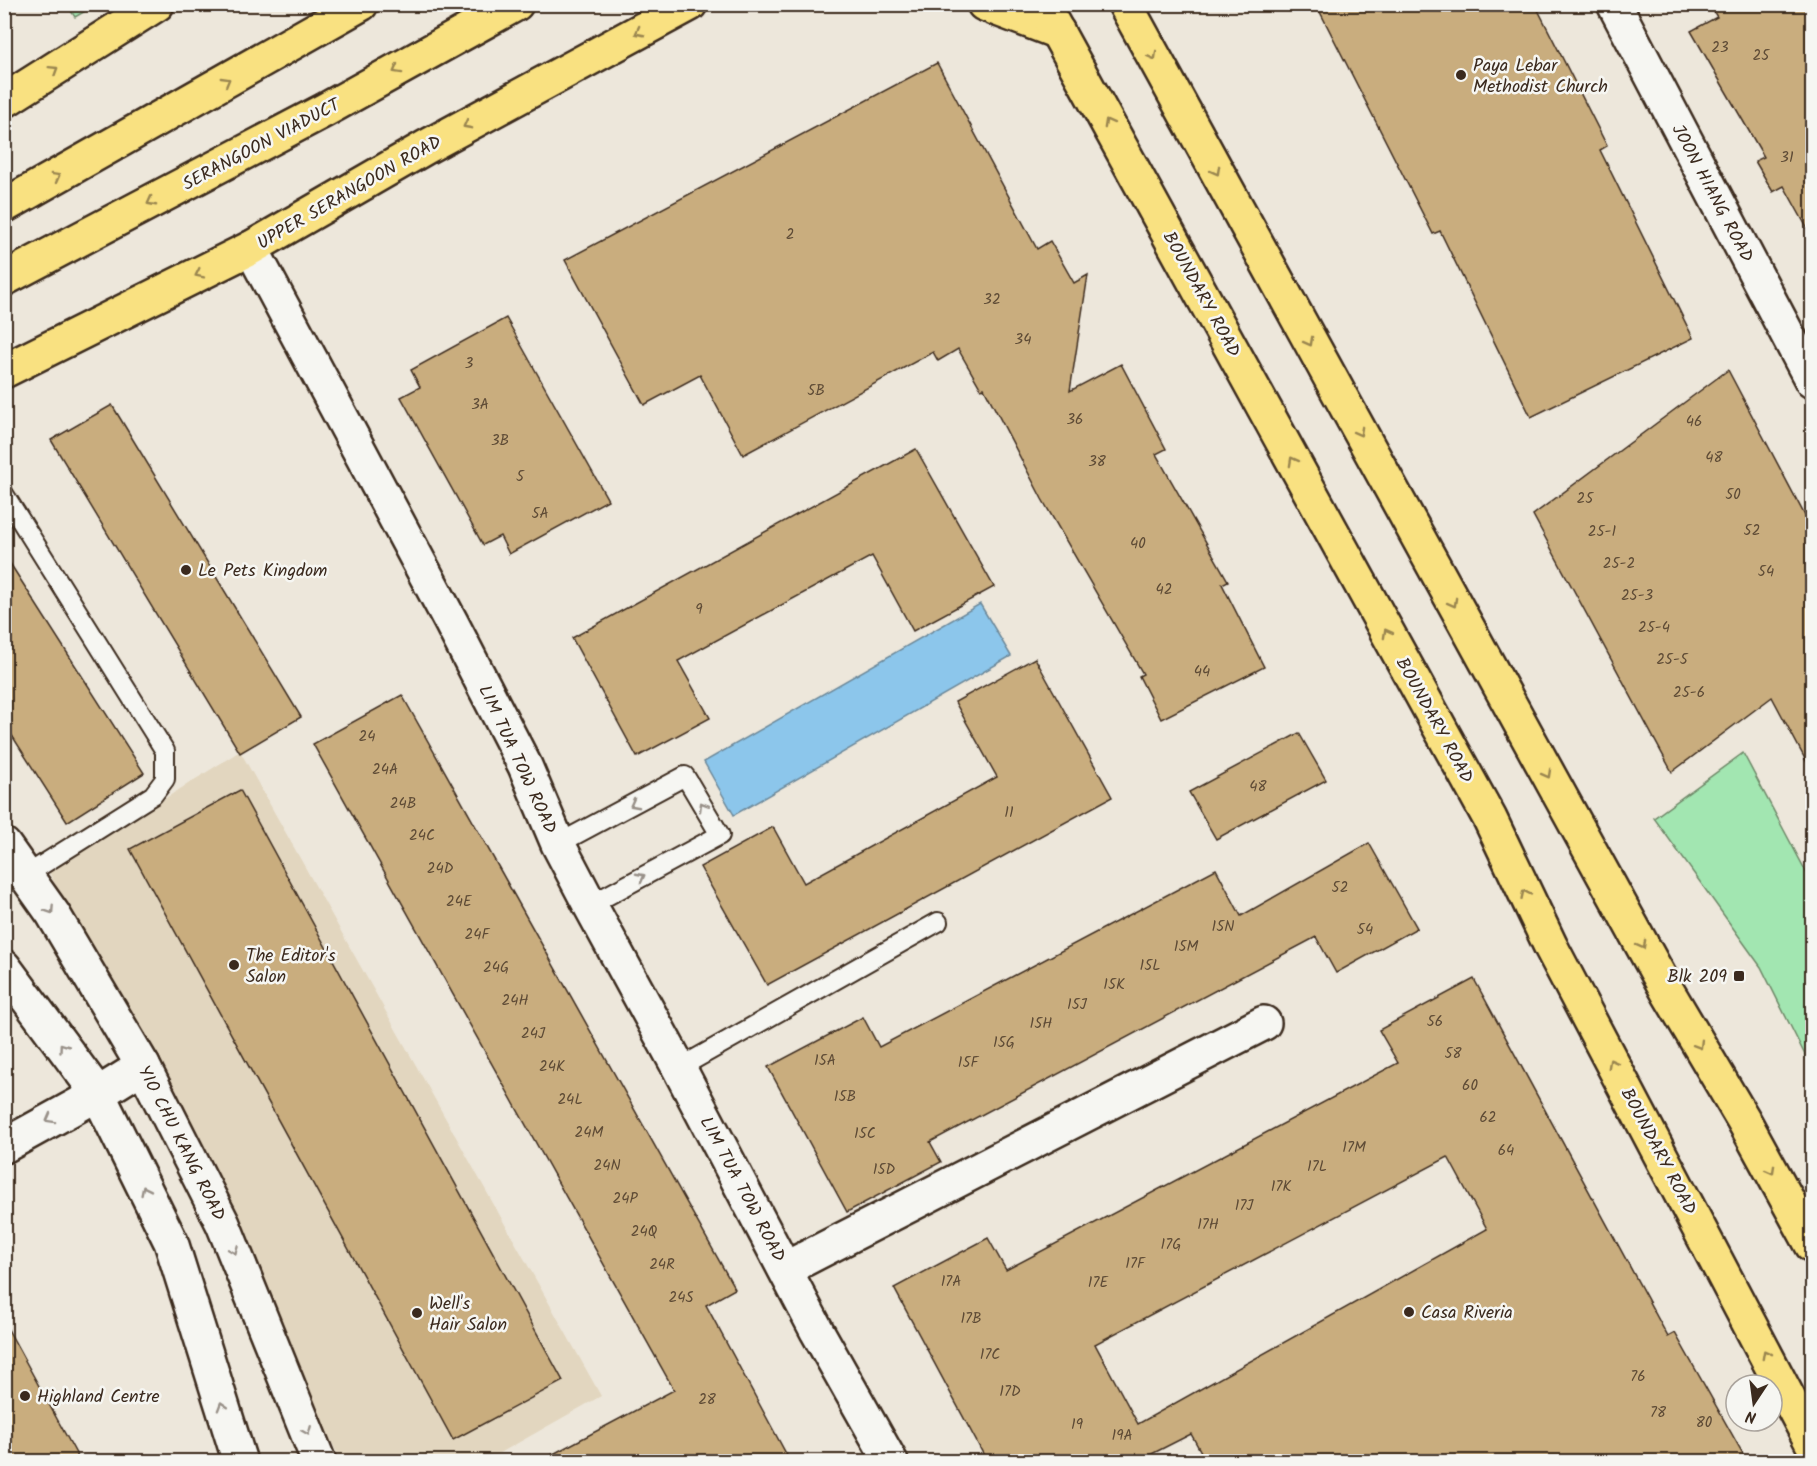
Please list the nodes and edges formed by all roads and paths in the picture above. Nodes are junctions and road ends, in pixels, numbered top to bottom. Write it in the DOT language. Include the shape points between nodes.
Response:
graph roads {
  1 [pos="157,4"];
  2 [pos="361,4"];
  3 [pos="516,4"];
  4 [pos="690,4"];
  5 [pos="984,4"];
  6 [pos="1042,4"];
  7 [pos="1125,4"];
  8 [pos="1623,8"];
  9 [pos="1059,32"];
  10 [pos="4,101"];
  11 [pos="4,206"];
  12 [pos="251,248"];
  13 [pos="4,279"];
  14 [pos="4,371"];
  15 [pos="1812,381"];
  16 [pos="4,494"];
  17 [pos="558,844"];
  18 [pos="4,845"];
  19 [pos="26,875"];
  20 [pos="590,905"];
  21 [pos="938,921"];
  22 [pos="4,967"];
  23 [pos="1264,1023"];
  24 [pos="143,1066"];
  25 [pos="679,1068"];
  26 [pos="98,1094"];
  27 [pos="4,1146"];
  28 [pos="1812,1245"];
  29 [pos="785,1269"];
  30 [pos="1812,1443"];
  31 [pos="240,1461"];
  32 [pos="319,1461"];
  33 [pos="891,1461"];
  10 -- 1 [label="main road, one-way"];
  11 -- 2 [label="main road, one-way"];
  3 -- 13 [label="main road, SERANGOON VIADUCT, one-way" via="325,111"];
  4 -- 12 [label="main road, UPPER SERANGOON ROAD, one-way" via="426,147"];
  5 -- 9 [label="main road"];
  6 -- 9 [label="main road, BOUNDARY ROAD"];
  7 -- 28 [label="main road, one-way" via="1669,994"];
  8 -- 15 [label="street, JOON HIANG ROAD"];
  30 -- 9 [label="main road, BOUNDARY ROAD, one-way" via="1551,947 1490,819"];
  12 -- 14 [label="main road, UPPER SERANGOON ROAD, one-way"];
  12 -- 17 [label="street, LIM TUA TOW ROAD" via="456,632 525,766"];
  16 -- 19 [label="lane" via="165,752 165,779 153,795"];
  17 -- 20 [label="street, LIM TUA TOW ROAD"];
  20 -- 17 [label="lane, one-way" via="720,835 685,776"];
  18 -- 19 [label="street, YIO CHU KANG ROAD"];
  19 -- 24 [label="street, YIO CHU KANG ROAD, one-way"];
  20 -- 25 [label="street, LIM TUA TOW ROAD"];
  21 -- 25 [label="lane"];
  26 -- 22 [label="street, one-way"];
  23 -- 29 [label="street, LIM TUA TOW ROAD"];
  24 -- 26 [label="street"];
  24 -- 32 [label="street, YIO CHU KANG ROAD, one-way" via="223,1224"];
  25 -- 29 [label="street, LIM TUA TOW ROAD"];
  26 -- 27 [label="street, one-way"];
  31 -- 26 [label="street, one-way" via="171,1242"];
  29 -- 33 [label="street, LIM TUA TOW ROAD"];
}
